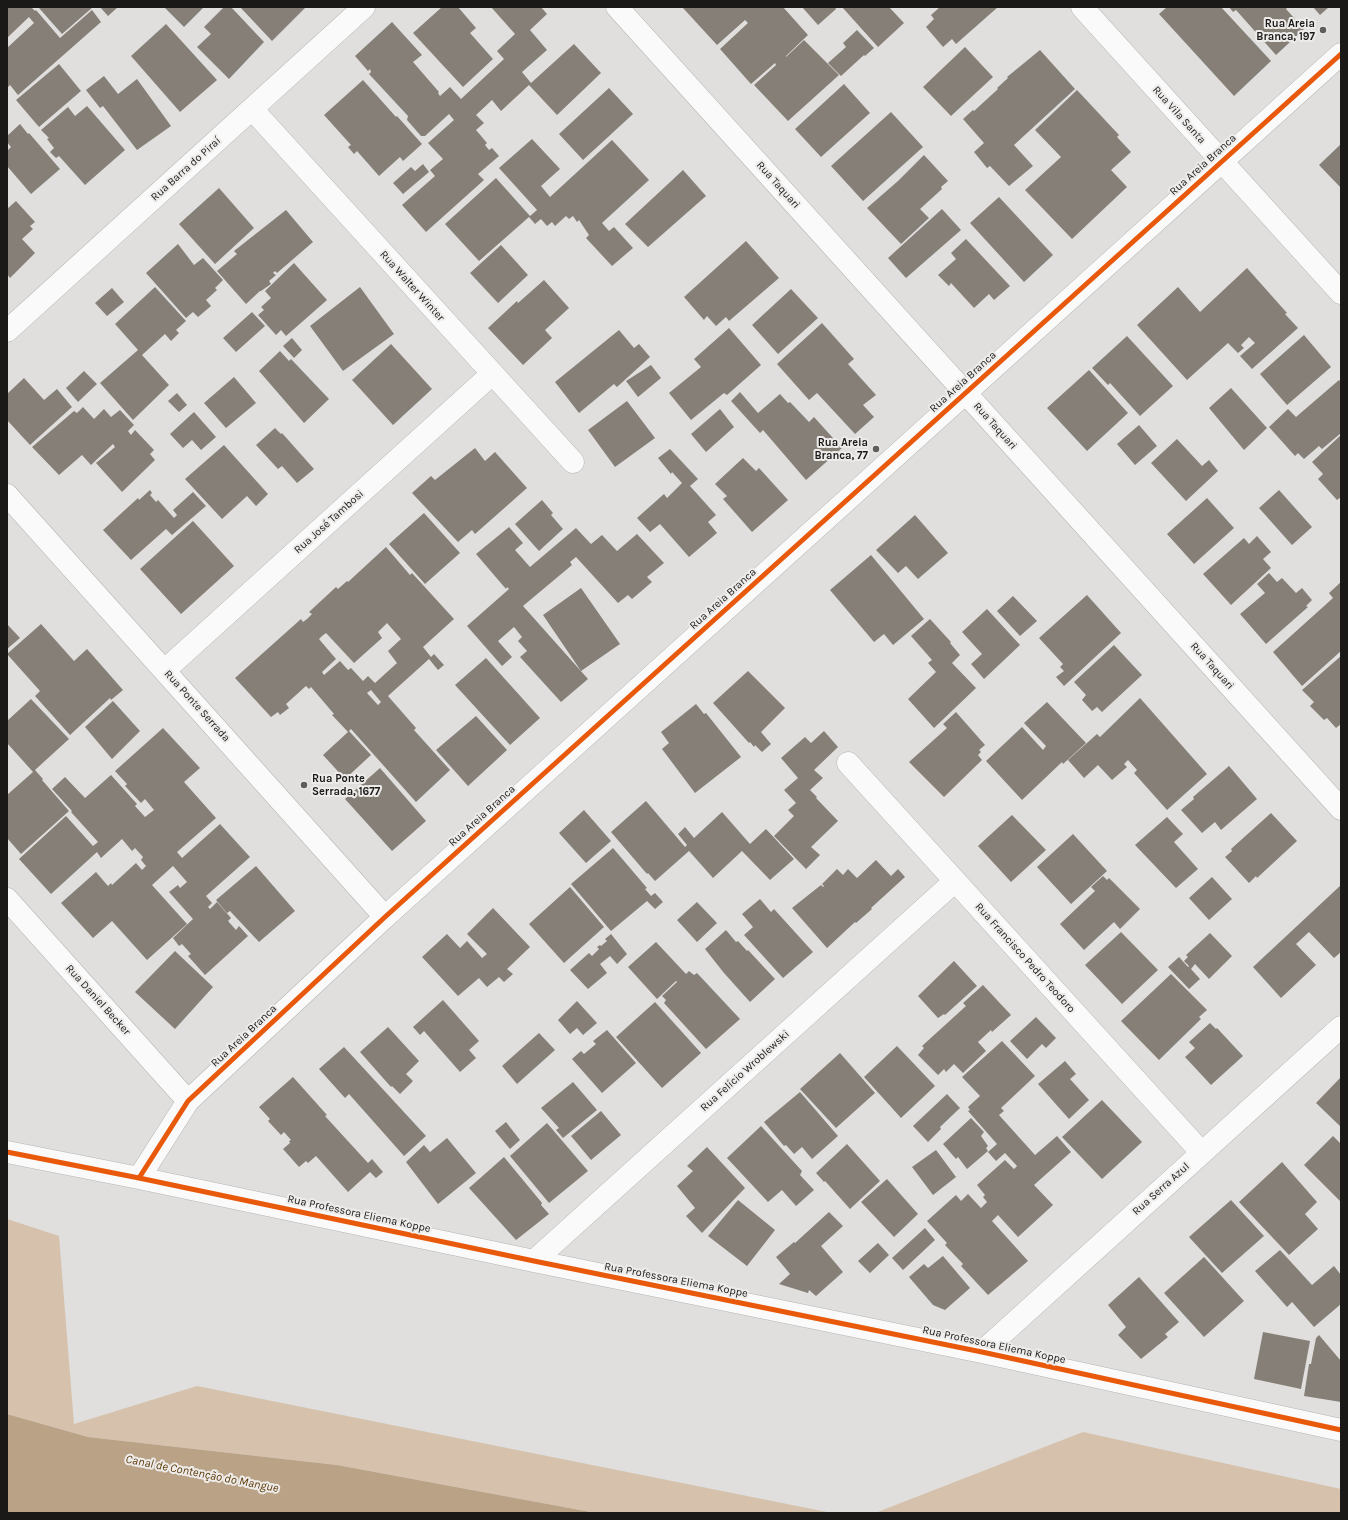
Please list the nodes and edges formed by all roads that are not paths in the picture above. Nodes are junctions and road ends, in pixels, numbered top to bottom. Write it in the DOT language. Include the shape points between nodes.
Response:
graph roads {
  1 [pos="364,7"];
  2 [pos="618,7"];
  3 [pos="1082,7"];
  4 [pos="1341,54"];
  5 [pos="252,109"];
  6 [pos="1221,162"];
  7 [pos="1341,293"];
  8 [pos="7,331"];
  9 [pos="492,374"];
  10 [pos="966,393"];
  11 [pos="573,462"];
  12 [pos="7,495"];
  13 [pos="165,670"];
  14 [pos="848,763"];
  15 [pos="1341,809"];
  16 [pos="955,881"];
  17 [pos="7,899"];
  18 [pos="385,917"];
  19 [pos="1341,1027"];
  20 [pos="188,1101"];
  21 [pos="7,1152"];
  22 [pos="1202,1153"];
  23 [pos="139,1178"];
  24 [pos="534,1261"];
  25 [pos="982,1352"];
  26 [pos="1341,1430"];
  1 -- 5 [label="street, Rua Barra do Piraí"];
  2 -- 10 [label="street, Rua Taquari"];
  3 -- 6 [label="street, Rua Vila Santa"];
  4 -- 6 [label="street, Rua Areia Branca"];
  5 -- 8 [label="street, Rua Barra do Piraí"];
  5 -- 9 [label="street, Rua Walter Winter"];
  6 -- 7 [label="street, Rua Vila Santa"];
  6 -- 10 [label="street, Rua Areia Branca"];
  9 -- 11 [label="street, Rua Walter Winter"];
  9 -- 13 [label="street, Rua José Tambosi"];
  10 -- 15 [label="street, Rua Taquari"];
  10 -- 18 [label="street, Rua Areia Branca"];
  12 -- 13 [label="street, Rua Ponte Serrada"];
  13 -- 18 [label="street, Rua Ponte Serrada"];
  14 -- 16 [label="street, Rua Francisco Pedro Teodoro"];
  16 -- 22 [label="street, Rua Francisco Pedro Teodoro"];
  16 -- 24 [label="street, Rua Felício Wroblewski"];
  17 -- 20 [label="street, Rua Daniel Becker"];
  18 -- 20 [label="street, Rua Areia Branca"];
  19 -- 22 [label="street, Rua Serra Azul"];
  20 -- 23 [label="street, Rua Areia Branca"];
  21 -- 23 [label="street, Rua Professora Eliema Koppe"];
  22 -- 25 [label="street, Rua Serra Azul"];
  23 -- 24 [label="street, Rua Professora Eliema Koppe"];
  24 -- 25 [label="street, Rua Professora Eliema Koppe"];
  25 -- 26 [label="street, Rua Professora Eliema Koppe"];
}
